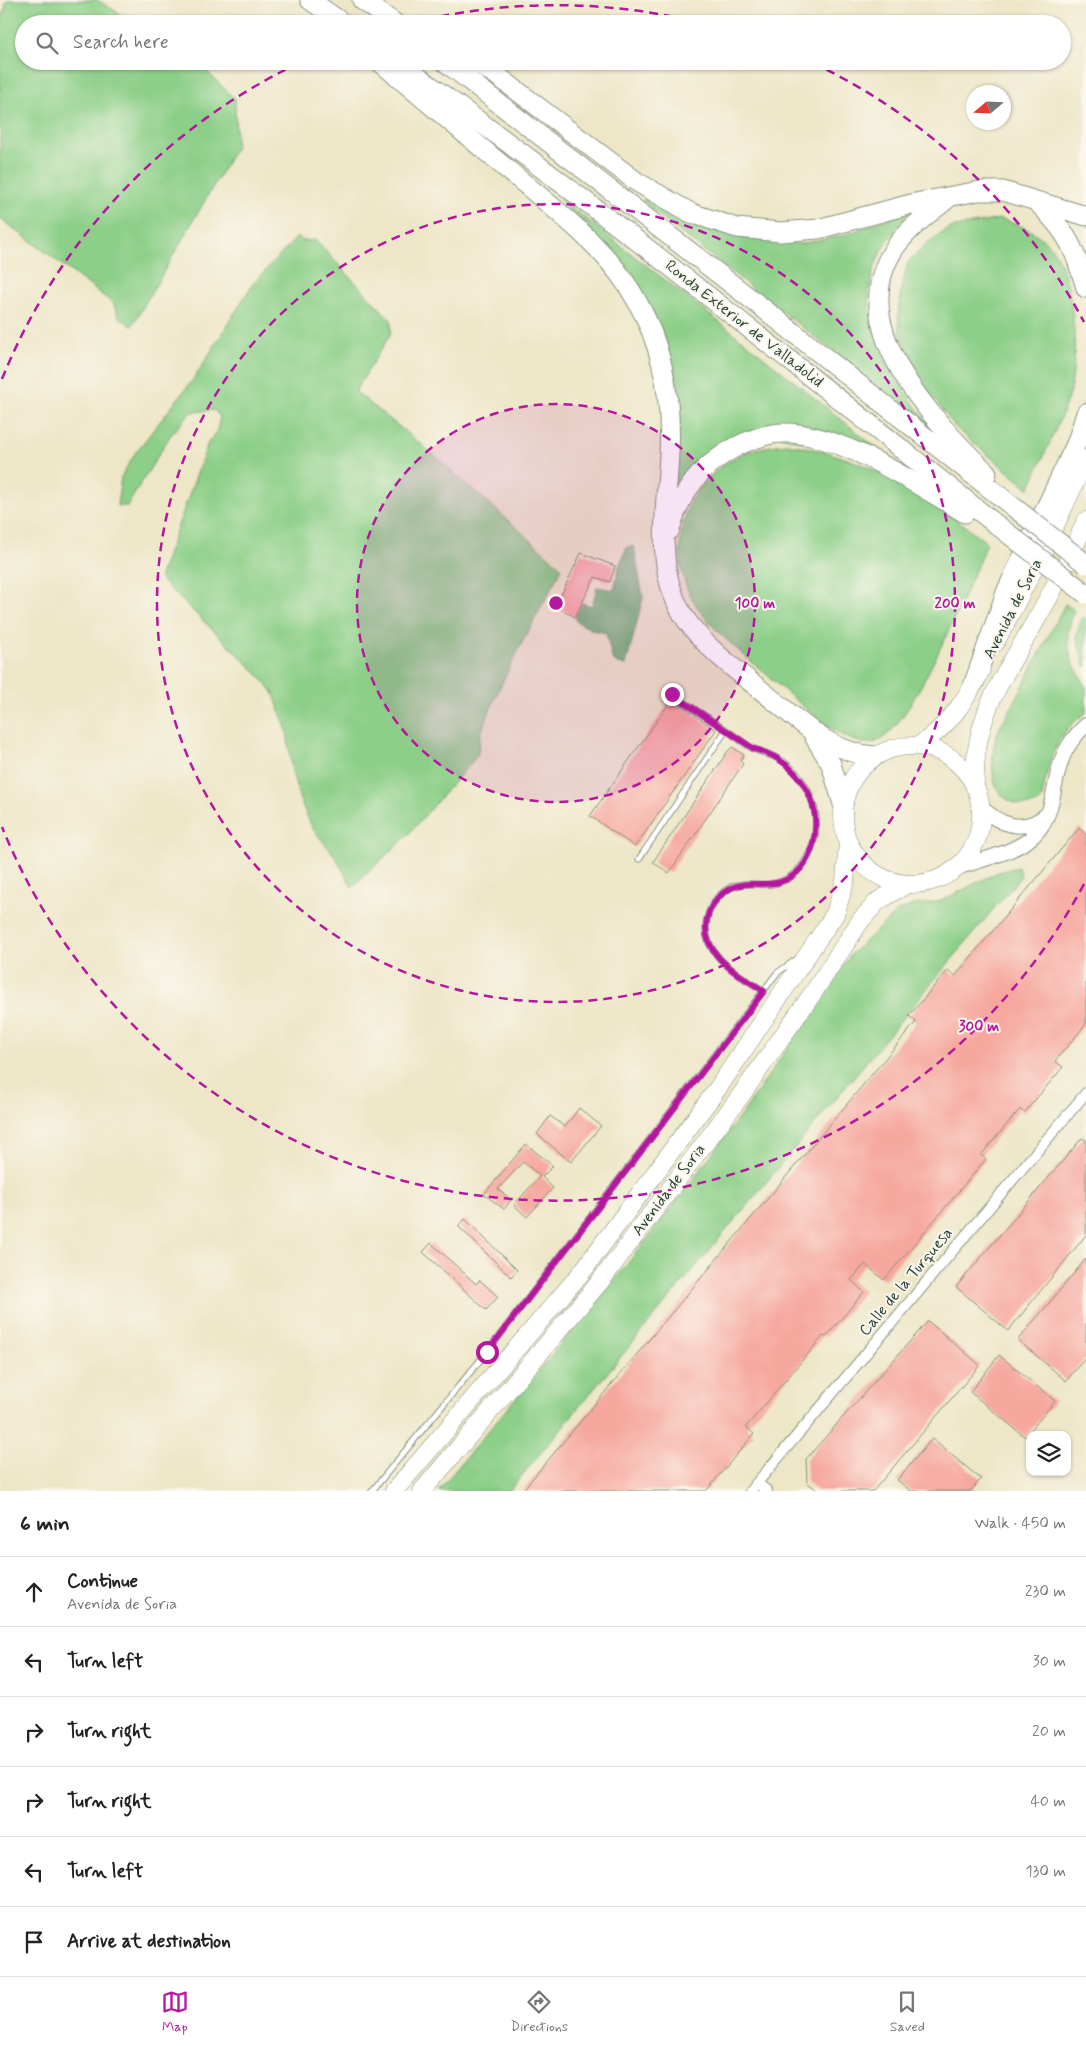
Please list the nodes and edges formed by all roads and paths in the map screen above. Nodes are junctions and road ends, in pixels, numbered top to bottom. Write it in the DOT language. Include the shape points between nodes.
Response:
graph roads {
  1 [pos="310,0"];
  2 [pos="362,0"];
  3 [pos="328,15"];
  4 [pos="385,15"];
  5 [pos="390,70"];
  6 [pos="409,70"];
  7 [pos="456,70"];
  8 [pos="488,70"];
  9 [pos="949,198"];
  10 [pos="1035,200"];
  11 [pos="1082,219"];
  12 [pos="1086,288"];
  13 [pos="1086,413"];
  14 [pos="1086,459"];
  15 [pos="1002,498"];
  16 [pos="988,518"];
  17 [pos="1086,522"];
  18 [pos="665,561"];
  19 [pos="1086,564"];
  20 [pos="1086,594"];
  21 [pos="974,683"];
  22 [pos="672,694"];
  23 [pos="1086,725"];
  24 [pos="807,728"];
  25 [pos="726,730"];
  26 [pos="920,745"];
  27 [pos="875,756"];
  28 [pos="975,788"];
  29 [pos="843,804"];
  30 [pos="980,806"];
  31 [pos="1051,810"];
  32 [pos="848,844"];
  33 [pos="639,859"];
  34 [pos="956,868"];
  35 [pos="907,884"];
  36 [pos="812,950"];
  37 [pos="764,991"];
  38 [pos="1086,1093"];
  39 [pos="753,1487"];
  40 [pos="372,1491"];
  41 [pos="394,1491"];
  42 [pos="422,1491"];
  43 [pos="767,1491"];
  1 -- 3 [label="highway"];
  2 -- 4 [label="highway"];
  5 -- 18 [label="highway" via="584,234 628,284 653,330 669,395 670,455 663,529"];
  6 -- 16 [label="highway, Ronda Exterior de Valladolid" via="526,154"];
  7 -- 15 [label="highway, Ronda Exterior de Valladolid"];
  8 -- 9 [label="highway" via="638,182 691,213 737,228 781,232 818,229 915,203"];
  9 -- 10 [label="highway" via="979,191 1003,191"];
  9 -- 15 [label="highway" via="919,220 896,247 882,276 880,307 886,342 932,417 987,474"];
  10 -- 11 [label="highway"];
  10 -- 12 [label="highway" via="1060,225 1076,251"];
  13 -- 21 [label="highway" via="1077,442 1008,590"];
  14 -- 21 [label="highway, Avenida de Soria" via="1045,547"];
  15 -- 19 [label="highway, Ronda Exterior de Valladolid, bridge"];
  16 -- 18 [label="highway" via="966,513 882,464 819,438 773,434 730,450 694,481 672,520"];
  16 -- 20 [label="highway, Ronda Exterior de Valladolid, bridge"];
  17 -- 28 [label="highway, Avenida de Soria" via="1047,601 991,698 977,739"];
  18 -- 24 [label="highway" via="676,601 706,643"];
  21 -- 26 [label="highway, Avenida de Soria" via="944,728"];
  22 -- 25 [label="lane"];
  23 -- 31 [label="street" via="1070,742 1061,760"];
  24 -- 27 [label="highway" via="848,752"];
  24 -- 29 [label="highway" via="826,754"];
  25 -- 33 [label="lane"];
  25 -- 37 [label="lane" via="754,749 788,765 803,783 815,810 814,843 797,872 780,882 731,888 716,899 708,914 706,929 712,950 732,970"];
  26 -- 27 [label="highway" via="893,748"];
  26 -- 28 [label="highway" via="953,759"];
  27 -- 29 [label="highway" via="856,774"];
  28 -- 30 [label="highway"];
  29 -- 32 [label="highway"];
  30 -- 31 [label="street" via="994,819 1015,826 1026,826"];
  30 -- 34 [label="highway" via="975,844"];
  31 -- 34 [label="street" via="1044,824 1028,840 1007,852"];
  32 -- 35 [label="highway" via="862,863 876,874"];
  32 -- 36 [label="highway, Avenida de Soria" via="845,882 835,914"];
  34 -- 35 [label="highway" via="939,879"];
  35 -- 42 [label="highway, Avenida de Soria" via="878,901 861,920 814,993 739,1098 599,1283"];
  36 -- 37 [label="lane, Avenida de Soria" via="777,973"];
  36 -- 41 [label="highway, Avenida de Soria" via="718,1088 582,1272"];
  37 -- 40 [label="lane, Avenida de Soria" via="487,1352"];
  38 -- 39 [label="street, Calle de la Turquesa"];
  39 -- 43 [label="street"];
}
